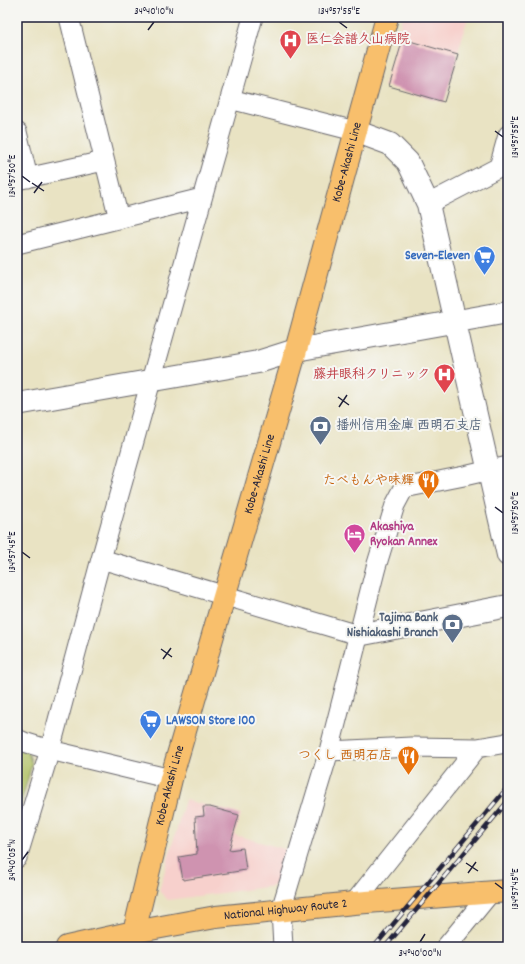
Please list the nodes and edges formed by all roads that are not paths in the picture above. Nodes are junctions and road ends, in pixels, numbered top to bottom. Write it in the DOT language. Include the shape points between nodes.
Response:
graph roads {
  1 [pos="69,17"];
  2 [pos="253,17"];
  3 [pos="387,17"];
  4 [pos="230,99"];
  5 [pos="355,131"];
  6 [pos="17,132"];
  7 [pos="508,135"];
  8 [pos="104,161"];
  9 [pos="504,166"];
  10 [pos="22,179"];
  11 [pos="202,198"];
  12 [pos="428,204"];
  13 [pos="119,220"];
  14 [pos="17,244"];
  15 [pos="508,312"];
  16 [pos="455,323"];
  17 [pos="296,350"];
  18 [pos="150,380"];
  19 [pos="17,404"];
  20 [pos="498,468"];
  21 [pos="508,555"];
  22 [pos="101,560"];
  23 [pos="224,596"];
  24 [pos="508,606"];
  25 [pos="358,635"];
  26 [pos="17,739"];
  27 [pos="508,742"];
  28 [pos="477,748"];
  29 [pos="50,750"];
  30 [pos="329,751"];
  31 [pos="171,779"];
  32 [pos="20,840"];
  33 [pos="17,858"];
  34 [pos="500,892"];
  35 [pos="354,903"];
  36 [pos="281,910"];
  37 [pos="130,942"];
  38 [pos="67,947"];
  39 [pos="283,947"];
  40 [pos="446,947"];
  1 -- 8 [label="street"];
  2 -- 4 [label="street"];
  3 -- 5 [label="main road, Kobe-Akashi Line"];
  4 -- 5 [label="street"];
  4 -- 11 [label="street"];
  5 -- 12 [label="street" via="390,144 408,162"];
  5 -- 17 [label="main road, Kobe-Akashi Line"];
  6 -- 10 [label="street"];
  7 -- 9 [label="street"];
  8 -- 10 [label="street"];
  8 -- 13 [label="street"];
  9 -- 12 [label="street"];
  11 -- 13 [label="street"];
  11 -- 18 [label="street"];
  12 -- 16 [label="street"];
  13 -- 14 [label="street"];
  15 -- 16 [label="street"];
  16 -- 17 [label="street"];
  16 -- 20 [label="street"];
  17 -- 18 [label="street" via="258,362"];
  17 -- 23 [label="main road, Kobe-Akashi Line"];
  18 -- 19 [label="street"];
  18 -- 22 [label="street"];
  20 -- 21 [label="street"];
  20 -- 25 [label="street" via="404,488 395,505"];
  22 -- 23 [label="street"];
  22 -- 29 [label="street"];
  23 -- 25 [label="street"];
  23 -- 31 [label="main road, Kobe-Akashi Line"];
  24 -- 25 [label="street"];
  25 -- 30 [label="street"];
  26 -- 29 [label="street"];
  27 -- 28 [label="street"];
  28 -- 30 [label="street" via="411,747"];
  28 -- 35 [label="street"];
  29 -- 31 [label="street"];
  29 -- 32 [label="street"];
  30 -- 36 [label="street"];
  31 -- 37 [label="main road, Kobe-Akashi Line"];
  32 -- 33 [label="street"];
  34 -- 35 [label="main road, National Highway Route 2"];
  34 -- 40 [label="street"];
  35 -- 36 [label="main road, National Highway Route 2"];
  36 -- 37 [label="main road, National Highway Route 2" via="216,917"];
  36 -- 39 [label="street"];
  37 -- 38 [label="main road, National Highway Route 2"];
}
